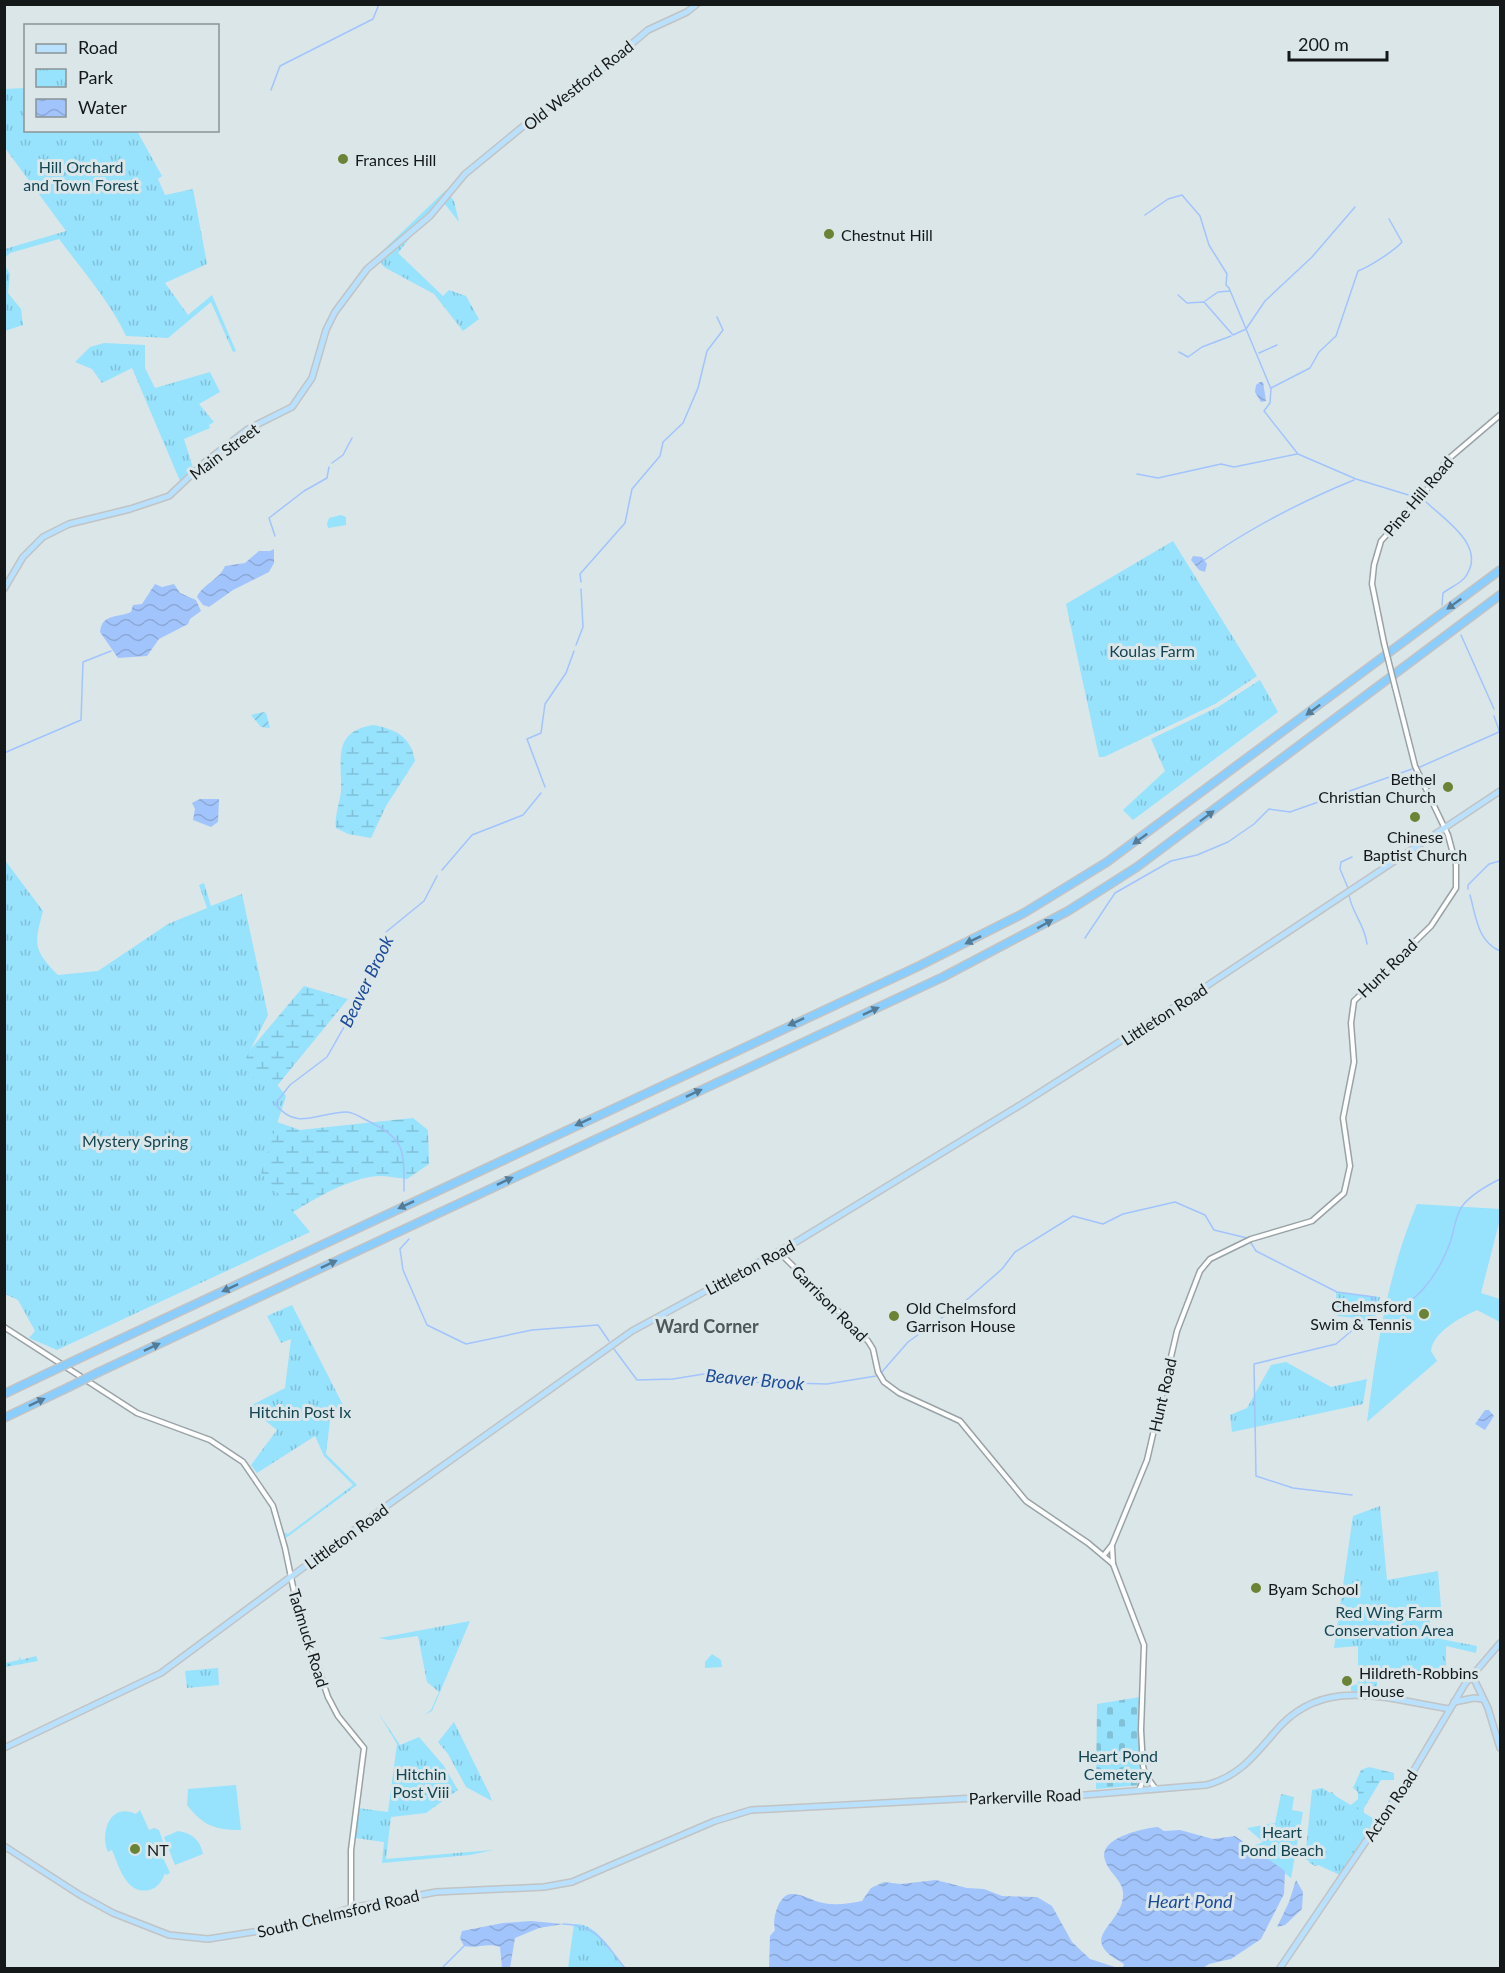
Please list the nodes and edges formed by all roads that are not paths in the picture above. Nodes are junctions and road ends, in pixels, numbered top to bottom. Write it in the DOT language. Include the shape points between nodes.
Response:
graph roads {
  1 [pos="697,4"];
  2 [pos="465,174"];
  3 [pos="1500,415"];
  4 [pos="1500,570"];
  5 [pos="4,589"];
  6 [pos="1500,595"];
  7 [pos="1373,597"];
  8 [pos="1500,791"];
  9 [pos="1446,826"];
  10 [pos="779,1252"];
  11 [pos="4,1327"];
  12 [pos="4,1395"];
  13 [pos="4,1418"];
  14 [pos="1112,1545"];
  15 [pos="1104,1555"];
  16 [pos="1113,1564"];
  17 [pos="290,1576"];
  18 [pos="1500,1643"];
  19 [pos="1472,1675"];
  20 [pos="1483,1700"];
  21 [pos="1454,1702"];
  22 [pos="1450,1709"];
  23 [pos="4,1748"];
  24 [pos="1500,1748"];
  25 [pos="1145,1774"];
  26 [pos="1140,1788"];
  27 [pos="1155,1788"];
  28 [pos="788,1807"];
  29 [pos="4,1846"];
  30 [pos="351,1908"];
  31 [pos="1280,1968"];
  1 -- 2 [label="main road, Old Westford Road" via="648,30 582,86 543,110"];
  2 -- 5 [label="main road, Main Street" via="430,216 374,263 350,289 330,321 307,388 292,407 248,429 169,496 69,524 43,537 23,557"];
  3 -- 7 [label="street, Pine Hill Road" via="1446,460 1424,494 1383,538 1373,569"];
  4 -- 12 [label="highway, one-way, bridge" via="1146,835 1024,913 919,966"];
  13 -- 6 [label="highway, one-way, bridge" via="943,977 1041,927 1146,861"];
  7 -- 9 [label="street, Hunt Road, bridge" via="1415,765"];
  8 -- 9 [label="main road, Littleton Road"];
  9 -- 10 [label="main road, Littleton Road" via="1125,1039"];
  9 -- 14 [label="street, Hunt Road" via="1456,865 1454,893 1431,926 1356,997 1351,1010 1354,1062 1343,1118 1350,1166 1344,1193 1312,1221 1256,1238 1210,1259 1202,1268 1182,1312 1147,1460"];
  10 -- 15 [label="street, Garrison Road" via="872,1345 884,1382 899,1394 960,1422 1026,1501"];
  10 -- 17 [label="main road, Littleton Road" via="632,1331"];
  11 -- 17 [label="street, Tadmuck Road" via="137,1413 197,1434 236,1456 269,1498"];
  14 -- 15 [label="street, Hunt Road"];
  14 -- 16 [label="street, Hunt Road"];
  15 -- 16 [label="street, Garrison Road"];
  16 -- 25 [label="street, Garrison Road" via="1144,1645 1141,1730"];
  17 -- 23 [label="main road, Littleton Road" via="161,1673"];
  17 -- 30 [label="street, Tadmuck Road" via="328,1696 338,1716 364,1748 351,1850"];
  18 -- 19 [label="main road, Acton Road"];
  19 -- 20 [label="main road"];
  19 -- 21 [label="main road, Acton Road"];
  20 -- 21 [label="main road" via="1477,1697"];
  20 -- 24 [label="main road"];
  21 -- 22 [label="main road, Acton Road"];
  22 -- 27 [label="main road, Parkerville Road" via="1357,1695 1323,1698 1303,1705 1233,1775 1195,1786"];
  22 -- 31 [label="main road, Acton Road" via="1407,1782"];
  25 -- 26 [label="street, Garrison Road"];
  25 -- 27 [label="street"];
  26 -- 27 [label="main road, Parkerville Road"];
  26 -- 28 [label="main road, Parkerville Road" via="1048,1798"];
  28 -- 30 [label="main road, South Chelmsford Road" via="733,1815 573,1882 544,1887 445,1890"];
  29 -- 30 [label="main road, South Chelmsford Road" via="80,1895 145,1927 178,1938 208,1939 281,1929"];
}
